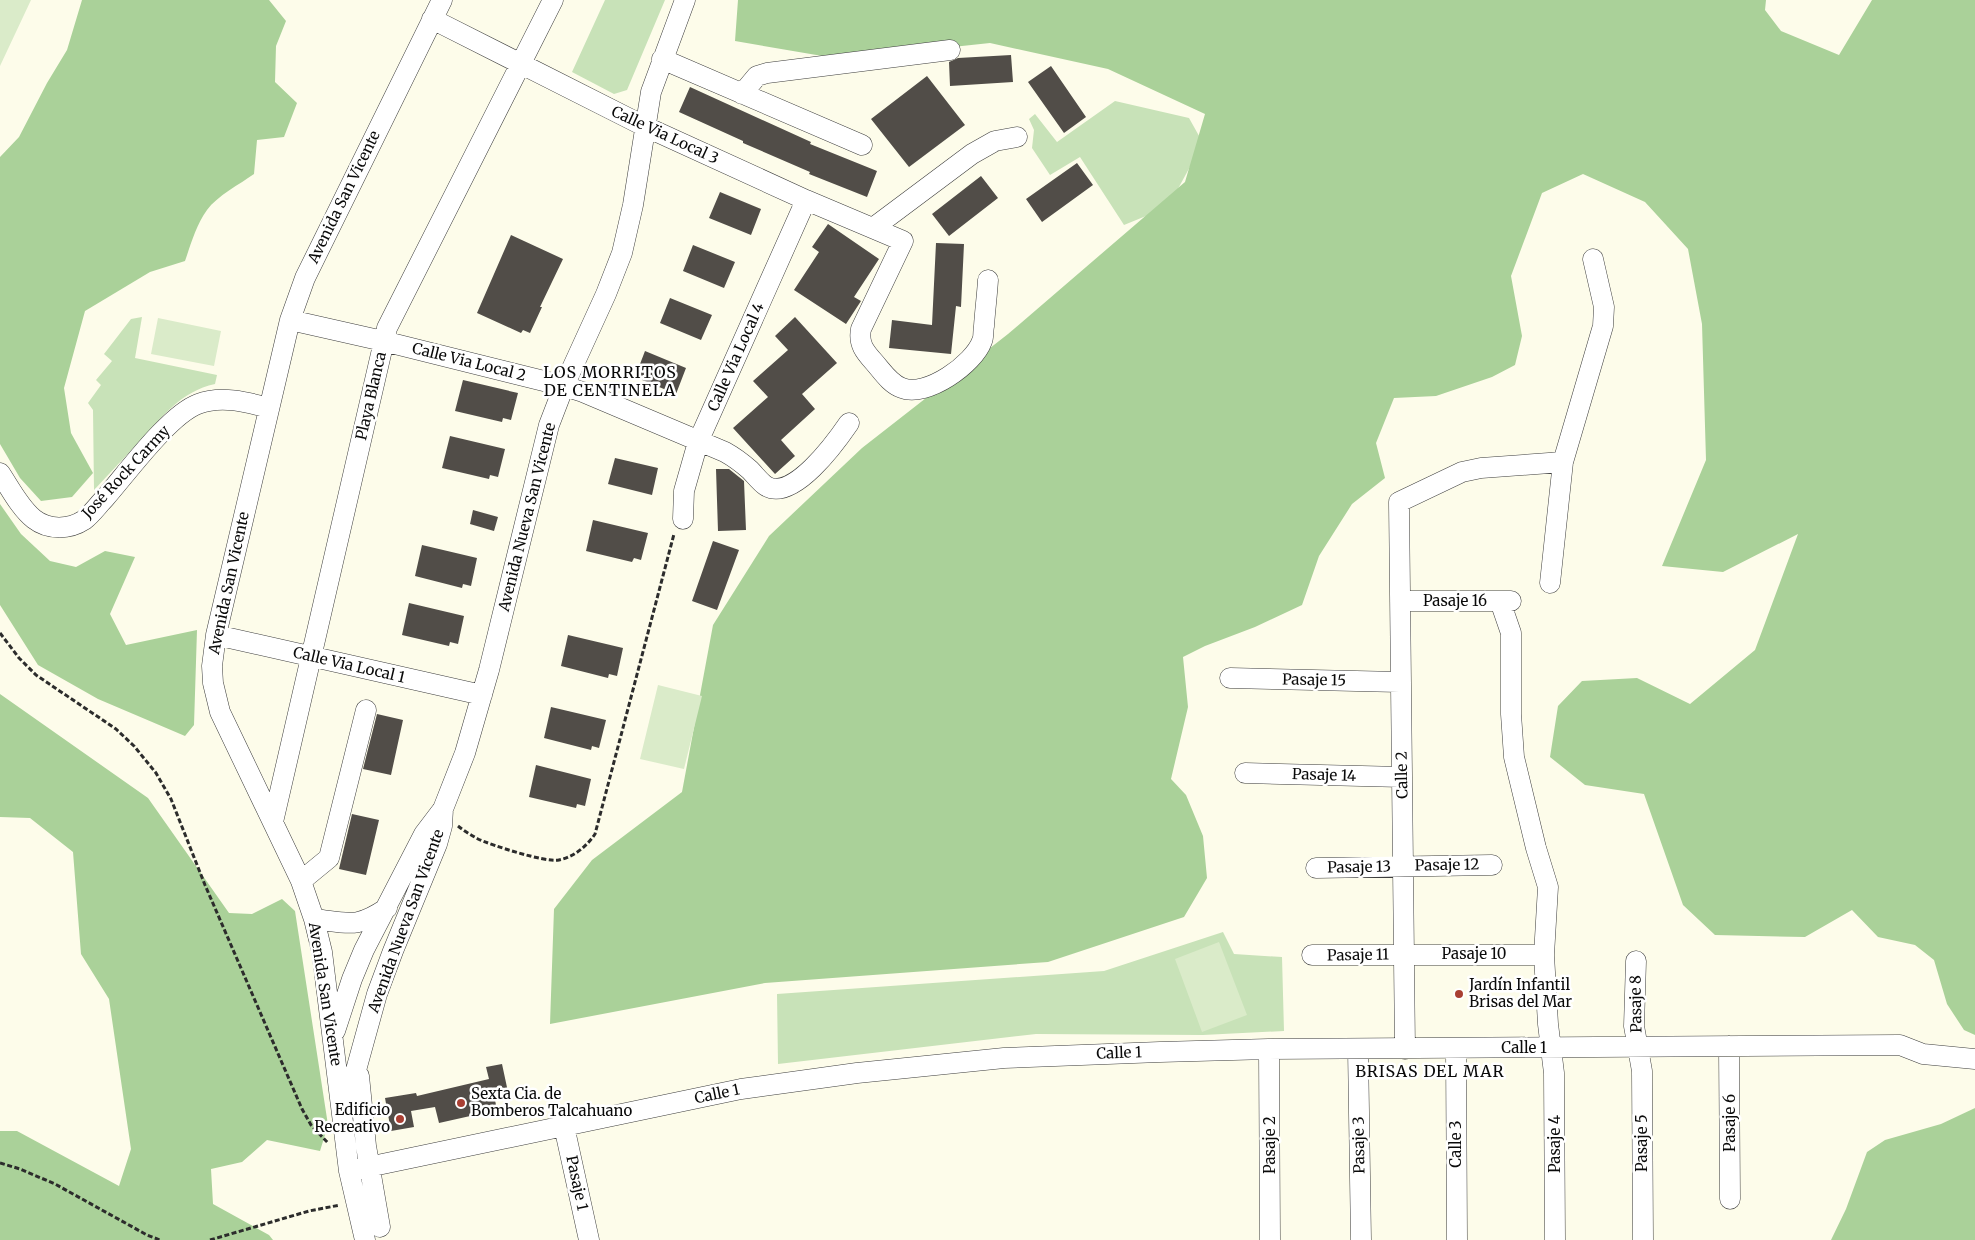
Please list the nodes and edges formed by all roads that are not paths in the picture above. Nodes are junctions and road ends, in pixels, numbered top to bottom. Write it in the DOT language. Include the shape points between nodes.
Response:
graph roads {
  1 [pos="442,0"];
  2 [pos="553,0"];
  3 [pos="685,0"];
  4 [pos="432,19"];
  5 [pos="950,50"];
  6 [pos="662,59"];
  7 [pos="520,64"];
  8 [pos="742,94"];
  9 [pos="644,126"];
  10 [pos="1017,137"];
  11 [pos="862,145"];
  12 [pos="806,200"];
  13 [pos="873,228"];
  14 [pos="1594,259"];
  15 [pos="988,280"];
  16 [pos="290,320"];
  17 [pos="383,341"];
  18 [pos="564,386"];
  19 [pos="269,408"];
  20 [pos="849,423"];
  21 [pos="698,442"];
  22 [pos="1563,462"];
  23 [pos="0,473"];
  24 [pos="683,518"];
  25 [pos="1550,583"];
  26 [pos="1505,601"];
  27 [pos="1400,602"];
  28 [pos="216,635"];
  29 [pos="312,656"];
  30 [pos="1230,678"];
  31 [pos="1399,682"];
  32 [pos="482,695"];
  33 [pos="366,710"];
  34 [pos="1246,773"];
  35 [pos="1402,777"];
  36 [pos="443,809"];
  37 [pos="273,822"];
  38 [pos="1492,865"];
  39 [pos="1403,866"];
  40 [pos="1316,868"];
  41 [pos="301,881"];
  42 [pos="387,908"];
  43 [pos="314,919"];
  44 [pos="1404,954"];
  45 [pos="1544,955"];
  46 [pos="1312,956"];
  47 [pos="1636,961"];
  48 [pos="333,1038"];
  49 [pos="1729,1046"];
  50 [pos="1638,1047"];
  51 [pos="1456,1048"];
  52 [pos="1551,1048"];
  53 [pos="1358,1049"];
  54 [pos="1405,1049"];
  55 [pos="1269,1050"];
  56 [pos="1975,1060"];
  57 [pos="358,1062"];
  58 [pos="342,1120"];
  59 [pos="564,1126"];
  60 [pos="369,1168"];
  61 [pos="349,1171"];
  62 [pos="1730,1198"];
  63 [pos="373,1234"];
  64 [pos="589,1240"];
  65 [pos="1270,1240"];
  66 [pos="1361,1240"];
  67 [pos="1457,1240"];
  68 [pos="1555,1240"];
  69 [pos="1643,1240"];
  1 -- 4 [label="street, Avenida San Vicente"];
  2 -- 7 [label="street, Playa Blanca"];
  3 -- 6 [label="street, Avenida Nueva San Vicente"];
  4 -- 7 [label="street, Calle Via Local 3"];
  4 -- 16 [label="street, Avenida San Vicente" via="305,278"];
  5 -- 8 [label="street" via="767,73 757,76"];
  6 -- 8 [label="street"];
  6 -- 9 [label="street, Avenida Nueva San Vicente"];
  7 -- 9 [label="street, Calle Via Local 3"];
  7 -- 17 [label="street, Playa Blanca" via="392,316"];
  8 -- 11 [label="street"];
  9 -- 12 [label="street, Calle Via Local 3"];
  9 -- 18 [label="street, Avenida Nueva San Vicente" via="633,205 622,253"];
  10 -- 13 [label="street" via="995,141 972,154"];
  12 -- 13 [label="street, Calle Via Local 3"];
  12 -- 21 [label="street, Calle Via Local 4"];
  13 -- 15 [label="street, Calle Via Local 3" via="904,241 860,329 862,347 890,380 902,388 917,390 947,378 968,361 982,341"];
  14 -- 22 [label="street" via="1604,307 1603,326"];
  16 -- 17 [label="street, Calle Via Local 2"];
  16 -- 19 [label="street, Avenida San Vicente"];
  17 -- 18 [label="street, Calle Via Local 2"];
  17 -- 29 [label="street, Playa Blanca"];
  18 -- 21 [label="street, Calle Via Local 2"];
  18 -- 32 [label="street, Avenida Nueva San Vicente" via="549,426"];
  19 -- 23 [label="street, José Rock Carmy" via="219,399 188,409 170,424 91,514 74,525 54,527 36,520 24,509"];
  19 -- 28 [label="street, Avenida San Vicente"];
  20 -- 21 [label="street, Calle Via Local 2" via="837,442 811,470 778,489 767,487 745,465 725,452"];
  21 -- 24 [label="street, Calle Via Local 4" via="684,491"];
  22 -- 25 [label="street"];
  22 -- 27 [label="street, Calle 2" via="1462,472 1398,502"];
  26 -- 27 [label="street, Pasaje 16"];
  26 -- 45 [label="street, Pasaje 4" via="1511,633 1514,756 1548,887"];
  27 -- 31 [label="street, Calle 2"];
  28 -- 29 [label="street, Calle Via Local 1"];
  28 -- 37 [label="street, Avenida San Vicente" via="212,666 216,700"];
  29 -- 32 [label="street, Calle Via Local 1"];
  29 -- 37 [label="street, Playa Blanca"];
  30 -- 31 [label="street, Pasaje 15"];
  31 -- 35 [label="street, Calle 2"];
  32 -- 36 [label="street, Avenida Nueva San Vicente" via="465,753"];
  33 -- 41 [label="street" via="329,858"];
  34 -- 35 [label="street, Pasaje 14"];
  35 -- 39 [label="street, Calle 2"];
  36 -- 42 [label="street, Avenida Nueva San Vicente" via="424,834"];
  36 -- 57 [label="street, Avenida Nueva San Vicente" via="438,844 377,994"];
  37 -- 41 [label="street, Avenida San Vicente"];
  38 -- 39 [label="street, Pasaje 12"];
  39 -- 40 [label="street, Pasaje 13"];
  39 -- 44 [label="street, Calle 2"];
  41 -- 43 [label="street, Avenida San Vicente"];
  42 -- 43 [label="street" via="356,924"];
  42 -- 48 [label="street, Avenida Nueva San Vicente" via="364,950"];
  43 -- 48 [label="street, Avenida San Vicente" via="322,952"];
  44 -- 45 [label="street, Pasaje 10"];
  44 -- 46 [label="street, Pasaje 11"];
  44 -- 54 [label="street, Calle 2"];
  45 -- 52 [label="street, Pasaje 4"];
  47 -- 50 [label="street, Pasaje 8" via="1634,1026"];
  48 -- 58 [label="street, Avenida San Vicente"];
  49 -- 50 [label="street, Calle 1"];
  49 -- 56 [label="street, Calle 1" via="1900,1045 1923,1054"];
  49 -- 62 [label="street, Pasaje 6"];
  50 -- 52 [label="street, Calle 1"];
  50 -- 69 [label="street, Pasaje 5" via="1642,1071"];
  51 -- 52 [label="street, Calle 1"];
  51 -- 54 [label="street, Calle 1"];
  51 -- 67 [label="street, Calle 3"];
  52 -- 68 [label="street, Pasaje 4"];
  53 -- 54 [label="street, Calle 1"];
  53 -- 55 [label="street, Calle 1"];
  53 -- 66 [label="street, Pasaje 3"];
  55 -- 59 [label="street, Calle 1" via="1073,1055 927,1065 741,1089"];
  55 -- 65 [label="street, Pasaje 2"];
  57 -- 58 [label="street, Avenida Nueva San Vicente"];
  57 -- 60 [label="street"];
  58 -- 61 [label="street, Avenida San Vicente"];
  59 -- 60 [label="street, Calle 1"];
  59 -- 64 [label="street, Pasaje 1"];
  60 -- 61 [label="street, Calle 1"];
  60 -- 63 [label="street"];
  61 -- 63 [label="street, Avenida San Vicente" via="356,1204"];
}
